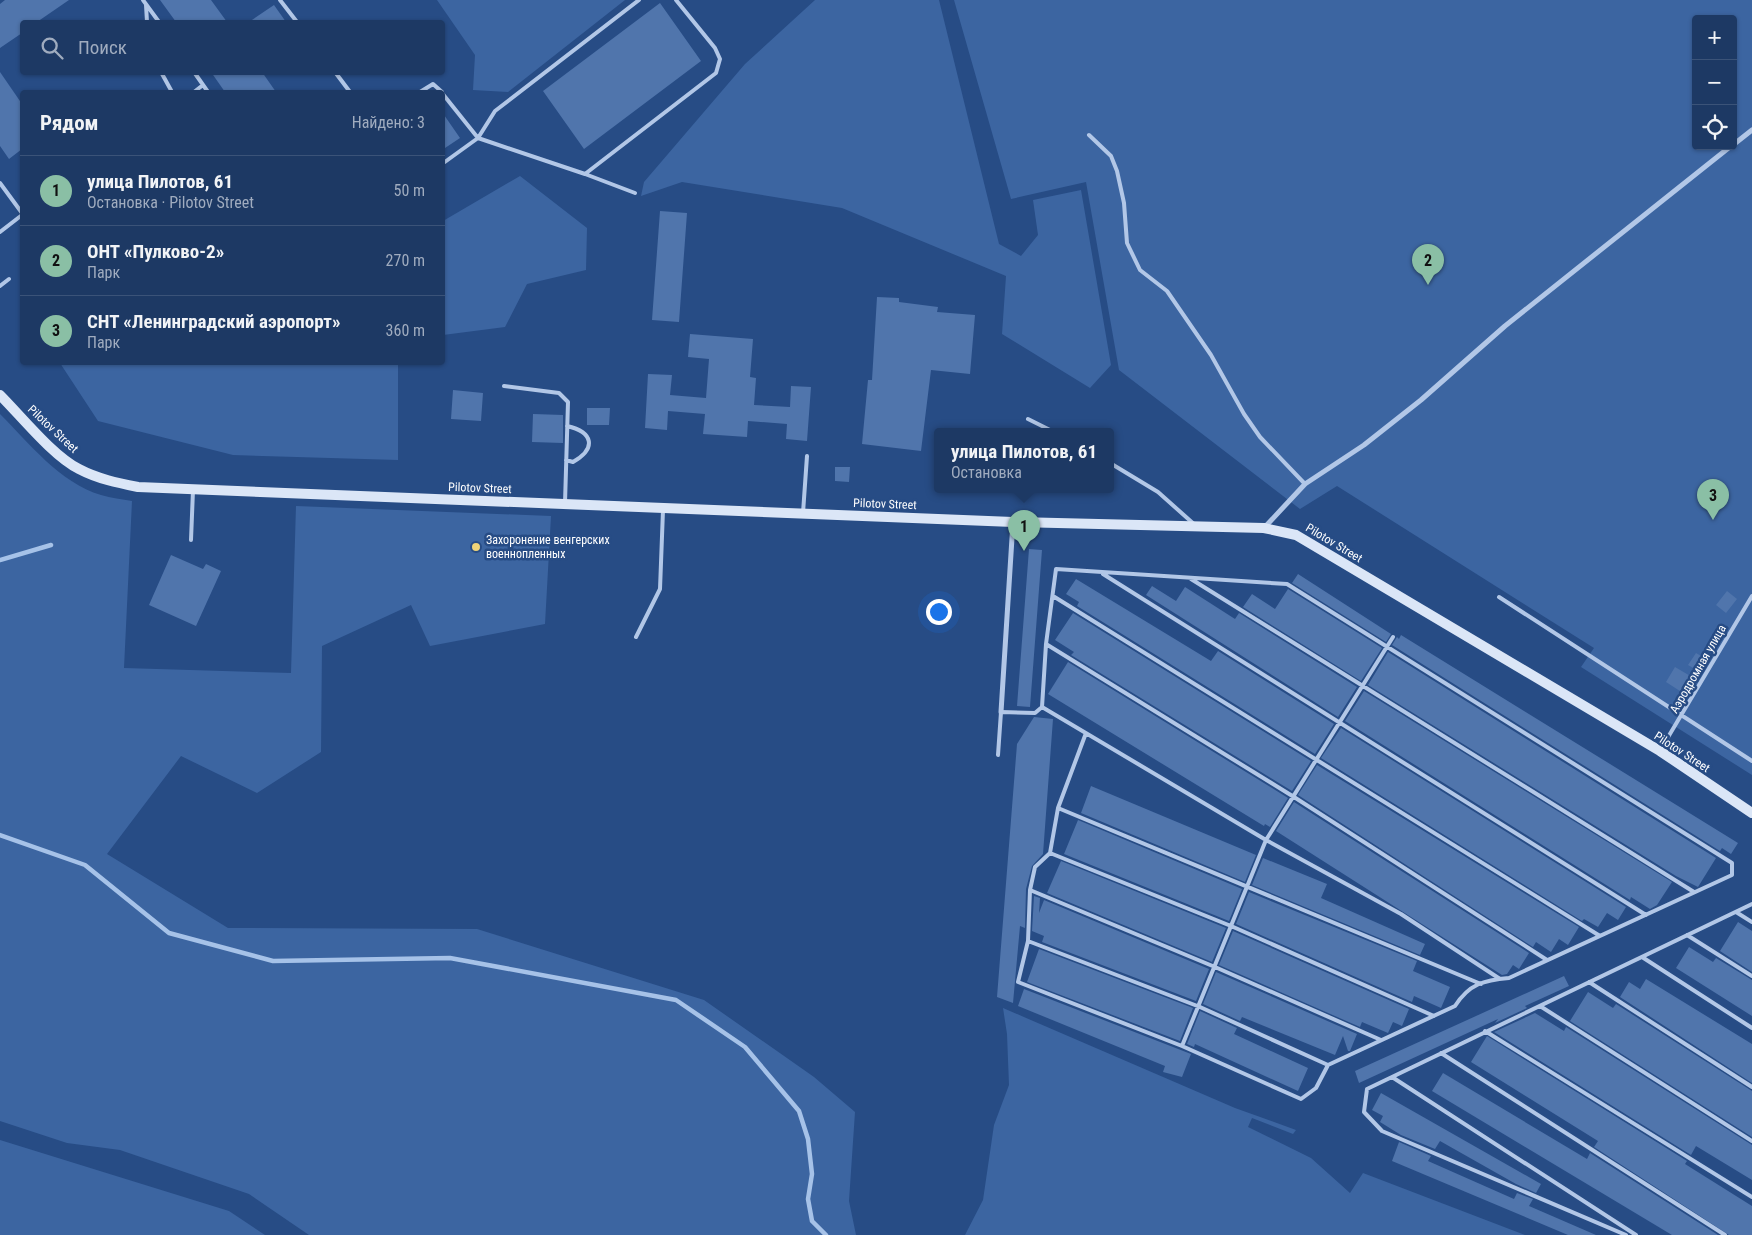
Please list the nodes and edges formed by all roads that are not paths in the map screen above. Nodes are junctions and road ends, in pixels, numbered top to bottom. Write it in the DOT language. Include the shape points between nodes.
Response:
graph roads {
  1 [pos="280,0"];
  2 [pos="639,0"];
  3 [pos="676,0"];
  4 [pos="145,2"];
  5 [pos="146,20"];
  6 [pos="158,20"];
  7 [pos="295,20"];
  8 [pos="163,75"];
  9 [pos="196,75"];
  10 [pos="337,75"];
  11 [pos="203,85"];
  12 [pos="171,90"];
  13 [pos="197,90"];
  14 [pos="207,90"];
  15 [pos="348,90"];
  16 [pos="423,90"];
  17 [pos="439,90"];
  18 [pos="445,97"];
  19 [pos="1752,130"];
  20 [pos="1089,135"];
  21 [pos="478,138"];
  22 [pos="1737,142"];
  23 [pos="1727,150"];
  24 [pos="445,162"];
  25 [pos="585,174"];
  26 [pos="0,183"];
  27 [pos="635,193"];
  28 [pos="20,211"];
  29 [pos="20,216"];
  30 [pos="0,232"];
  31 [pos="9,279"];
  32 [pos="0,286"];
  33 [pos="504,386"];
  34 [pos="0,395"];
  35 [pos="1028,419"];
  36 [pos="567,426"];
  37 [pos="1046,428"];
  38 [pos="807,456"];
  39 [pos="566,460"];
  40 [pos="1114,465"];
  41 [pos="1304,484"];
  42 [pos="193,489"];
  43 [pos="565,504"];
  44 [pos="663,507"];
  45 [pos="803,513"];
  46 [pos="1013,522"];
  47 [pos="1197,526"];
  48 [pos="1264,528"];
  49 [pos="191,540"];
  50 [pos="1101,573"];
  51 [pos="1189,578"];
  52 [pos="1053,596"];
  53 [pos="1752,596"];
  54 [pos="1499,597"];
  55 [pos="636,637"];
  56 [pos="1393,637"];
  57 [pos="1046,644"];
  58 [pos="1386,647"];
  59 [pos="1362,685"];
  60 [pos="1042,708"];
  61 [pos="1001,712"];
  62 [pos="1682,716"];
  63 [pos="1340,722"];
  64 [pos="1086,733"];
  65 [pos="1660,751"];
  66 [pos="998,755"];
  67 [pos="1317,759"];
  68 [pos="1752,761"];
  69 [pos="1294,796"];
  70 [pos="1058,808"];
  71 [pos="1752,813"];
  72 [pos="1266,840"];
  73 [pos="1050,853"];
  74 [pos="1248,885"];
  75 [pos="1030,890"];
  76 [pos="1694,892"];
  77 [pos="1752,904"];
  78 [pos="1736,912"];
  79 [pos="1646,915"];
  80 [pos="1752,922"];
  81 [pos="1232,926"];
  82 [pos="1688,935"];
  83 [pos="1600,936"];
  84 [pos="1028,940"];
  85 [pos="1642,957"];
  86 [pos="1547,960"];
  87 [pos="1215,967"];
  88 [pos="1752,976"];
  89 [pos="1500,979"];
  90 [pos="1589,982"];
  91 [pos="1481,984"];
  92 [pos="1540,1006"];
  93 [pos="1200,1007"];
  94 [pos="1434,1016"];
  95 [pos="1752,1028"];
  96 [pos="1485,1031"];
  97 [pos="1381,1040"];
  98 [pos="1182,1046"];
  99 [pos="1441,1053"];
  100 [pos="1328,1065"];
  101 [pos="1392,1077"];
  102 [pos="1752,1087"];
  103 [pos="1752,1141"];
  104 [pos="1752,1197"];
  105 [pos="1626,1235"];
  106 [pos="1636,1235"];
  107 [pos="1725,1235"];
  1 -- 7 [label="lane"];
  2 -- 21 [label="lane" via="495,111"];
  3 -- 25 [label="lane" via="715,48 720,59 716,73"];
  4 -- 5 [label="lane"];
  4 -- 6 [label="lane"];
  8 -- 12 [label="lane"];
  9 -- 11 [label="lane"];
  10 -- 15 [label="lane"];
  11 -- 13 [label="lane"];
  11 -- 14 [label="lane"];
  16 -- 17 [label="lane" via="433,84"];
  18 -- 21 [label="lane"];
  19 -- 22 [label="street"];
  20 -- 41 [label="lane" via="1111,156 1117,171 1124,203 1127,243 1140,270 1167,291 1211,355 1260,437"];
  21 -- 24 [label="lane"];
  21 -- 25 [label="lane"];
  23 -- 41 [label="street" via="1505,326 1364,446"];
  25 -- 27 [label="lane"];
  26 -- 28 [label="lane"];
  29 -- 30 [label="lane"];
  31 -- 32 [label="lane"];
  33 -- 36 [label="lane" via="560,393 568,402"];
  34 -- 42 [label="street, Pilotov Street" via="78,469 103,480 138,487"];
  35 -- 37 [label="lane"];
  36 -- 39 [label="lane"];
  36 -- 39 [label="lane" via="580,429 589,445 586,454 573,462"];
  38 -- 45 [label="lane"];
  39 -- 43 [label="lane"];
  40 -- 47 [label="lane" via="1158,492"];
  41 -- 48 [label="street"];
  42 -- 43 [label="street, Pilotov Street"];
  42 -- 49 [label="lane"];
  43 -- 44 [label="street, Pilotov Street"];
  44 -- 45 [label="street, Pilotov Street"];
  44 -- 55 [label="lane" via="660,589"];
  45 -- 46 [label="street, Pilotov Street"];
  46 -- 47 [label="street, Pilotov Street"];
  46 -- 61 [label="street"];
  47 -- 48 [label="street, Pilotov Street"];
  48 -- 65 [label="street, Pilotov Street" via="1296,535"];
  50 -- 51 [label="lane"];
  50 -- 52 [label="lane" via="1056,569"];
  50 -- 63 [label="lane"];
  51 -- 58 [label="lane" via="1287,584"];
  51 -- 59 [label="lane"];
  52 -- 57 [label="lane"];
  52 -- 67 [label="lane"];
  53 -- 62 [label="lane, Аэродромная улица"];
  54 -- 62 [label="lane"];
  56 -- 58 [label="lane"];
  57 -- 60 [label="lane"];
  57 -- 69 [label="lane"];
  58 -- 59 [label="lane"];
  58 -- 76 [label="lane" via="1732,863 1732,874"];
  59 -- 63 [label="lane"];
  59 -- 76 [label="lane"];
  60 -- 61 [label="lane" via="1035,713"];
  60 -- 64 [label="lane"];
  61 -- 66 [label="lane"];
  62 -- 65 [label="lane, Аэродромная улица"];
  62 -- 68 [label="lane"];
  63 -- 67 [label="lane"];
  63 -- 79 [label="lane"];
  64 -- 70 [label="lane"];
  64 -- 72 [label="lane"];
  65 -- 71 [label="street, Pilotov Street"];
  67 -- 69 [label="lane"];
  67 -- 83 [label="lane"];
  69 -- 72 [label="lane"];
  69 -- 86 [label="lane"];
  70 -- 73 [label="lane"];
  70 -- 74 [label="lane"];
  72 -- 74 [label="lane"];
  72 -- 89 [label="lane" via="1401,914"];
  73 -- 75 [label="lane" via="1035,867"];
  73 -- 81 [label="lane"];
  74 -- 81 [label="lane"];
  74 -- 91 [label="lane"];
  75 -- 84 [label="lane"];
  75 -- 87 [label="lane"];
  76 -- 79 [label="lane"];
  77 -- 78 [label="lane"];
  78 -- 80 [label="lane"];
  78 -- 82 [label="lane"];
  79 -- 83 [label="lane"];
  81 -- 87 [label="lane"];
  81 -- 94 [label="lane"];
  82 -- 85 [label="lane"];
  82 -- 88 [label="lane"];
  83 -- 86 [label="lane"];
  84 -- 93 [label="lane"];
  84 -- 98 [label="lane" via="1018,982"];
  85 -- 90 [label="lane"];
  85 -- 95 [label="lane"];
  86 -- 89 [label="lane"];
  87 -- 93 [label="lane"];
  87 -- 97 [label="lane"];
  89 -- 91 [label="lane"];
  90 -- 92 [label="lane"];
  90 -- 102 [label="lane"];
  91 -- 94 [label="lane" via="1463,992 1455,1006"];
  92 -- 96 [label="lane"];
  92 -- 103 [label="lane"];
  93 -- 98 [label="lane"];
  93 -- 100 [label="lane"];
  94 -- 97 [label="lane"];
  96 -- 99 [label="lane"];
  96 -- 104 [label="lane"];
  97 -- 100 [label="lane"];
  98 -- 100 [label="lane" via="1301,1099 1316,1088"];
  99 -- 101 [label="lane"];
  99 -- 107 [label="lane"];
  101 -- 105 [label="lane" via="1367,1089 1364,1112 1382,1131"];
  101 -- 106 [label="lane"];
}
